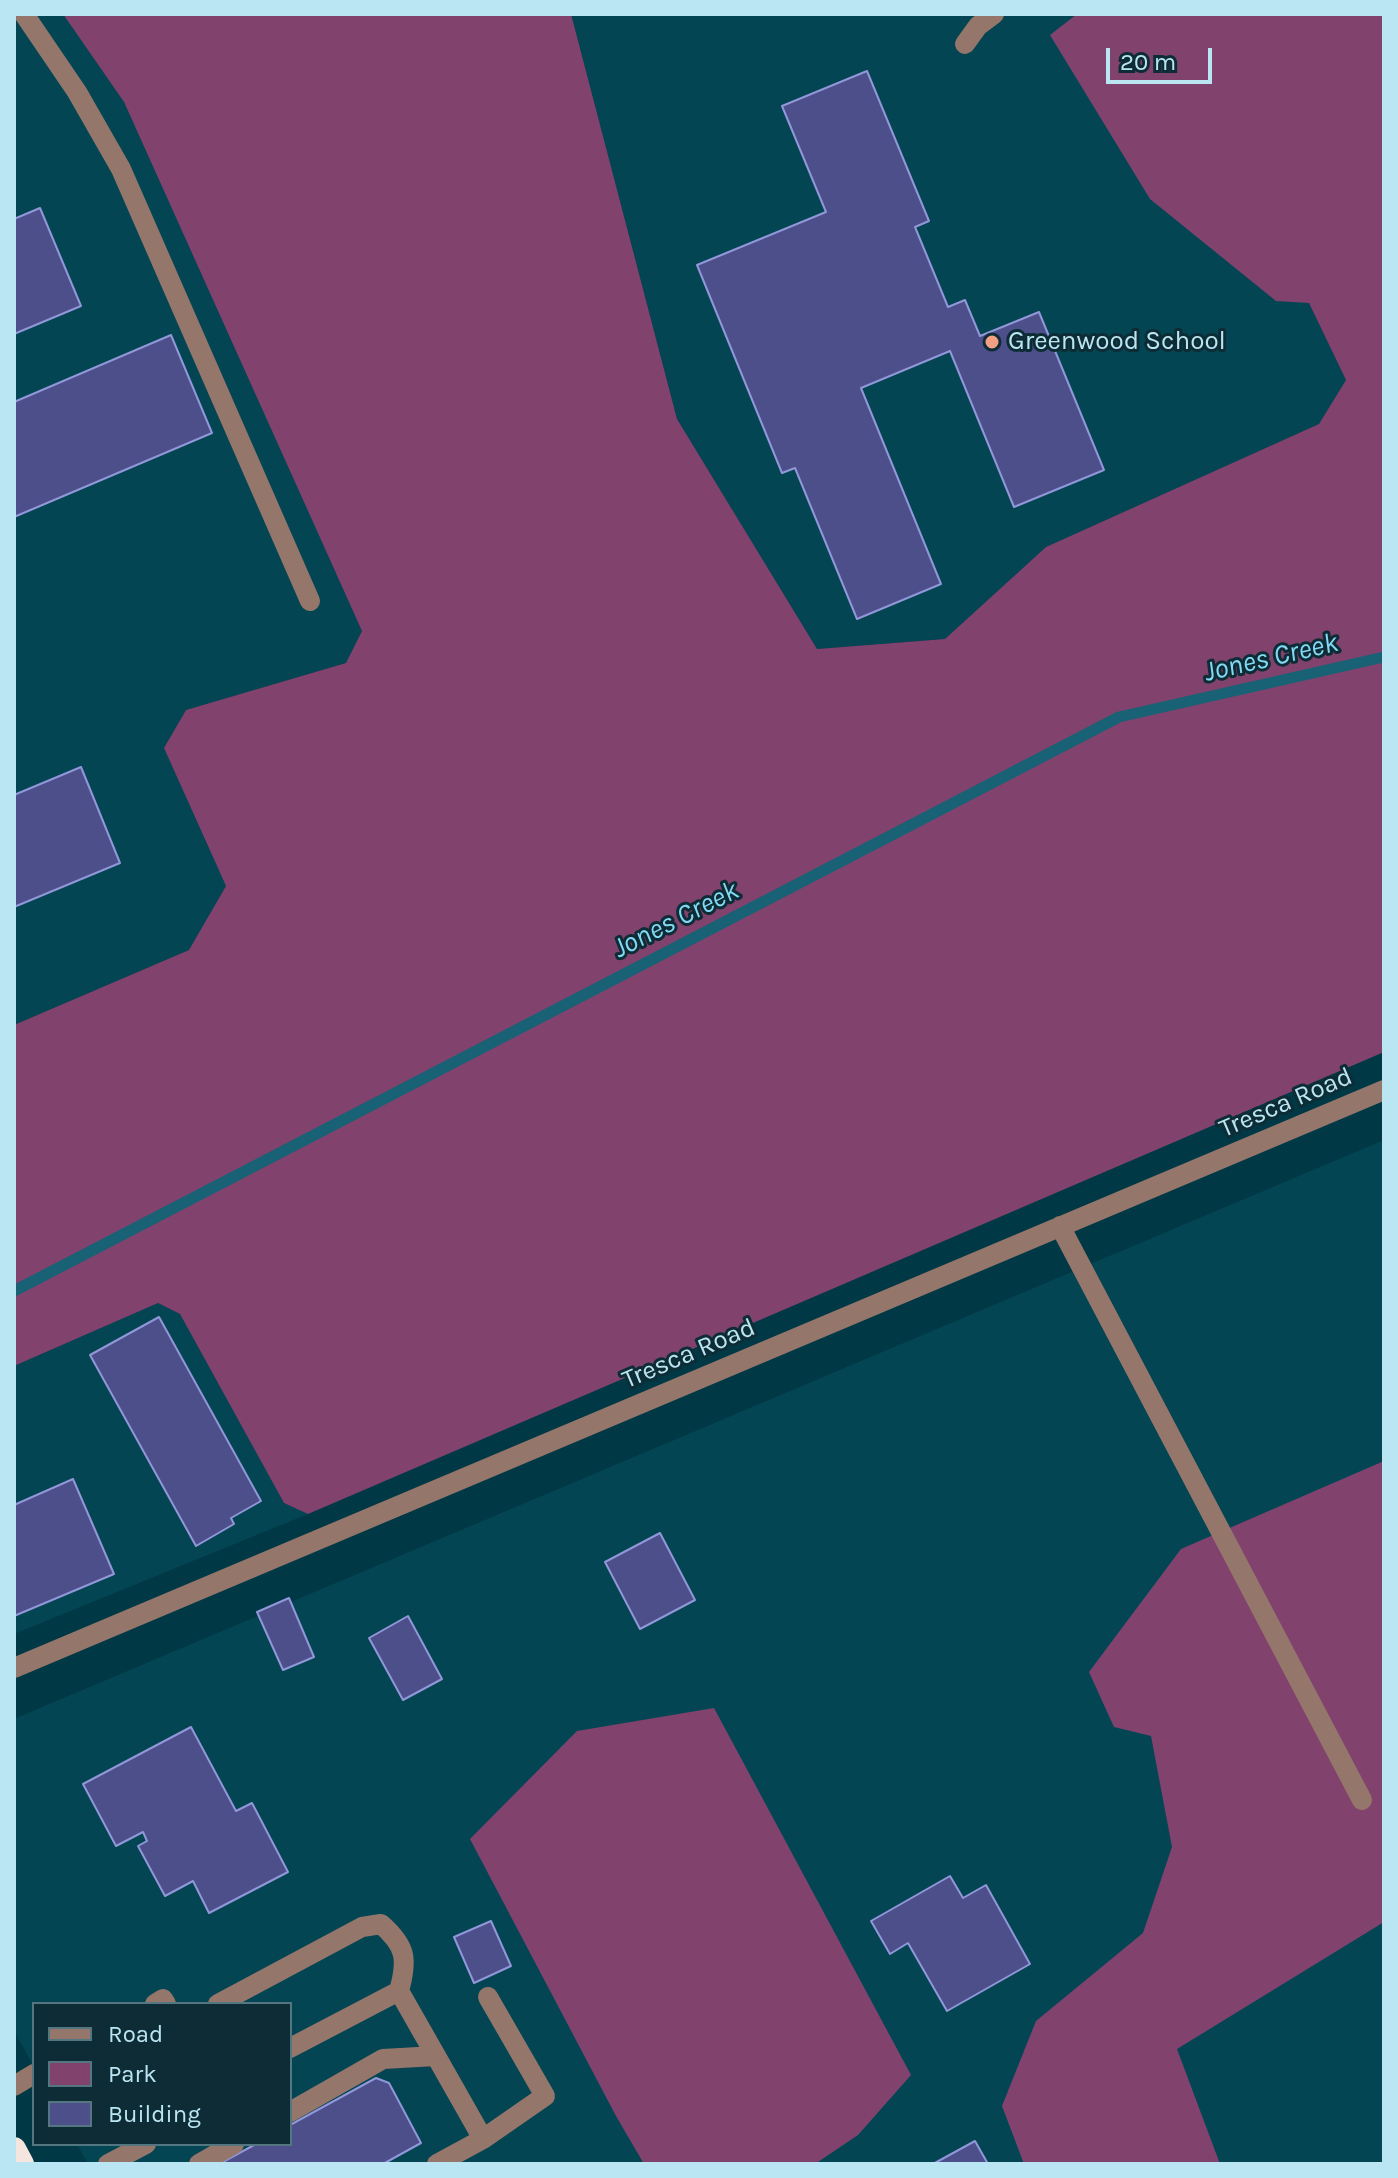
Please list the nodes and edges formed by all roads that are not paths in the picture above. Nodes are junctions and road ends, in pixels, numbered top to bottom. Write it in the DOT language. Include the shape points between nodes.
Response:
graph roads {
  1 [pos="24,14"];
  2 [pos="994,14"];
  3 [pos="965,44"];
  4 [pos="310,601"];
  5 [pos="1384,1090"];
  6 [pos="1060,1226"];
  7 [pos="14,1668"];
  8 [pos="1362,1800"];
  9 [pos="399,1991"];
  10 [pos="488,1997"];
  11 [pos="222,2002"];
  12 [pos="292,2047"];
  13 [pos="436,2056"];
  14 [pos="32,2075"];
  15 [pos="14,2086"];
  16 [pos="292,2111"];
  17 [pos="483,2139"];
  18 [pos="142,2146"];
  19 [pos="230,2146"];
  20 [pos="14,2149"];
  21 [pos="22,2164"];
  22 [pos="108,2164"];
  23 [pos="199,2164"];
  24 [pos="437,2164"];
  1 -- 4 [label="street" via="121,169"];
  2 -- 3 [label="street"];
  5 -- 6 [label="street, Tresca Road"];
  6 -- 7 [label="street, Tresca Road"];
  6 -- 8 [label="street"];
  9 -- 11 [label="street" via="405,1968 399,1940 381,1924 362,1927"];
  9 -- 12 [label="street"];
  9 -- 13 [label="street"];
  10 -- 17 [label="street" via="545,2096"];
  13 -- 16 [label="street" via="383,2059"];
  13 -- 17 [label="street"];
  14 -- 15 [label="street"];
  17 -- 24 [label="street"];
  18 -- 22 [label="street"];
  19 -- 23 [label="street"];
  20 -- 21 [label="highway"];
}
